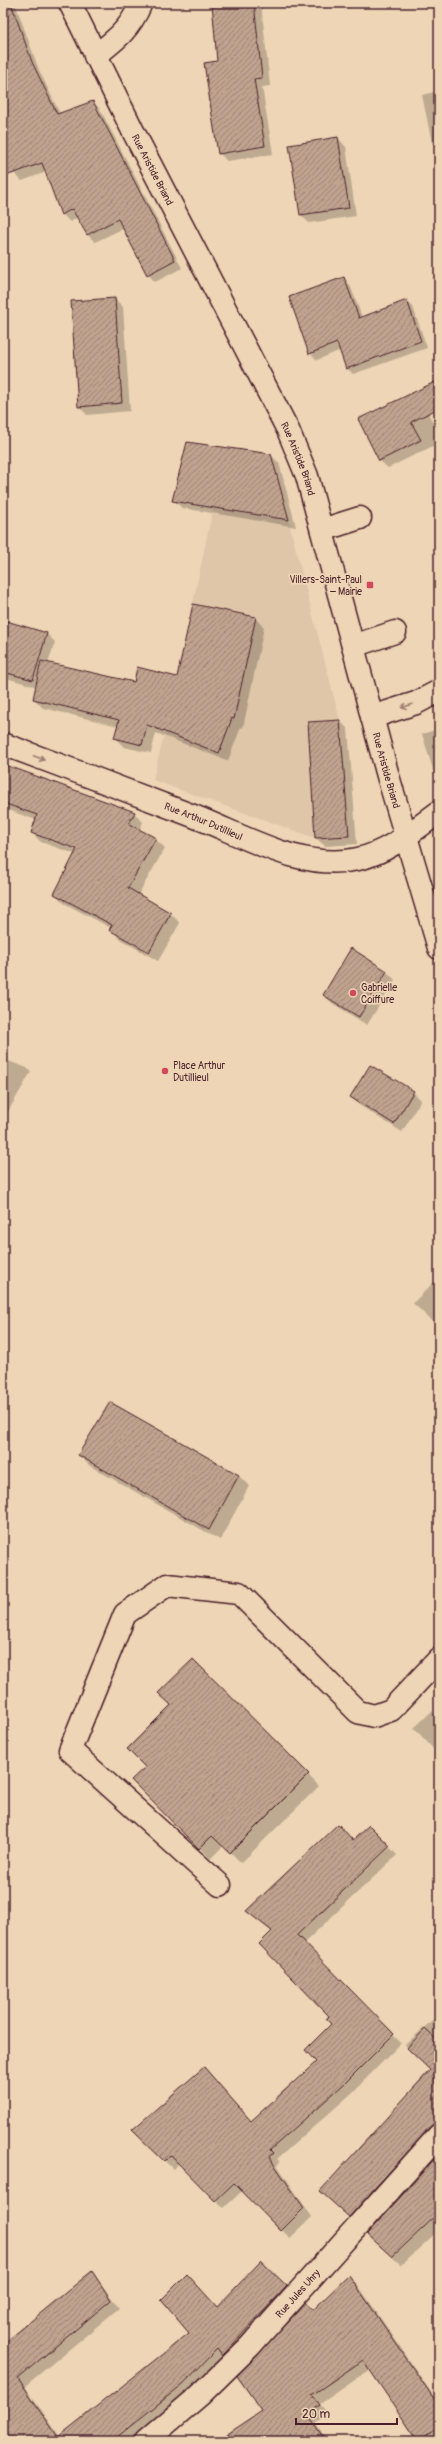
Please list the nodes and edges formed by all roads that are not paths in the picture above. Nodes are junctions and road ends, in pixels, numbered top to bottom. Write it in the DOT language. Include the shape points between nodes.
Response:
graph roads {
  1 [pos="70,3"];
  2 [pos="141,3"];
  3 [pos="95,56"];
  4 [pos="360,518"];
  5 [pos="322,530"];
  6 [pos="395,632"];
  7 [pos="353,646"];
  8 [pos="439,691"];
  9 [pos="372,718"];
  10 [pos="3,744"];
  11 [pos="439,812"];
  12 [pos="405,836"];
  13 [pos="439,948"];
  14 [pos="439,1659"];
  15 [pos="220,1885"];
  16 [pos="439,2135"];
  17 [pos="146,2441"];
  1 -- 3 [label="street, Rue Aristide Briand"];
  2 -- 3 [label="street" via="131,25"];
  3 -- 5 [label="street, Rue Aristide Briand" via="288,430 307,476"];
  4 -- 5 [label="street"];
  5 -- 7 [label="street, Rue Aristide Briand"];
  6 -- 7 [label="street"];
  7 -- 9 [label="street, Rue Aristide Briand"];
  8 -- 9 [label="street, one-way" via="416,703"];
  9 -- 12 [label="street, Rue Aristide Briand"];
  10 -- 12 [label="street, Rue Arthur Dutillieul, one-way" via="226,828 268,848 320,860 351,860 371,856"];
  11 -- 12 [label="street, Rue Arthur Dutillieul"];
  12 -- 13 [label="street, Rue Aristide Briand"];
  14 -- 15 [label="street" via="391,1710 374,1716 358,1712 239,1593 167,1585 125,1614 70,1750"];
  16 -- 17 [label="street, Rue Jules Uhry" via="250,2346"];
}
